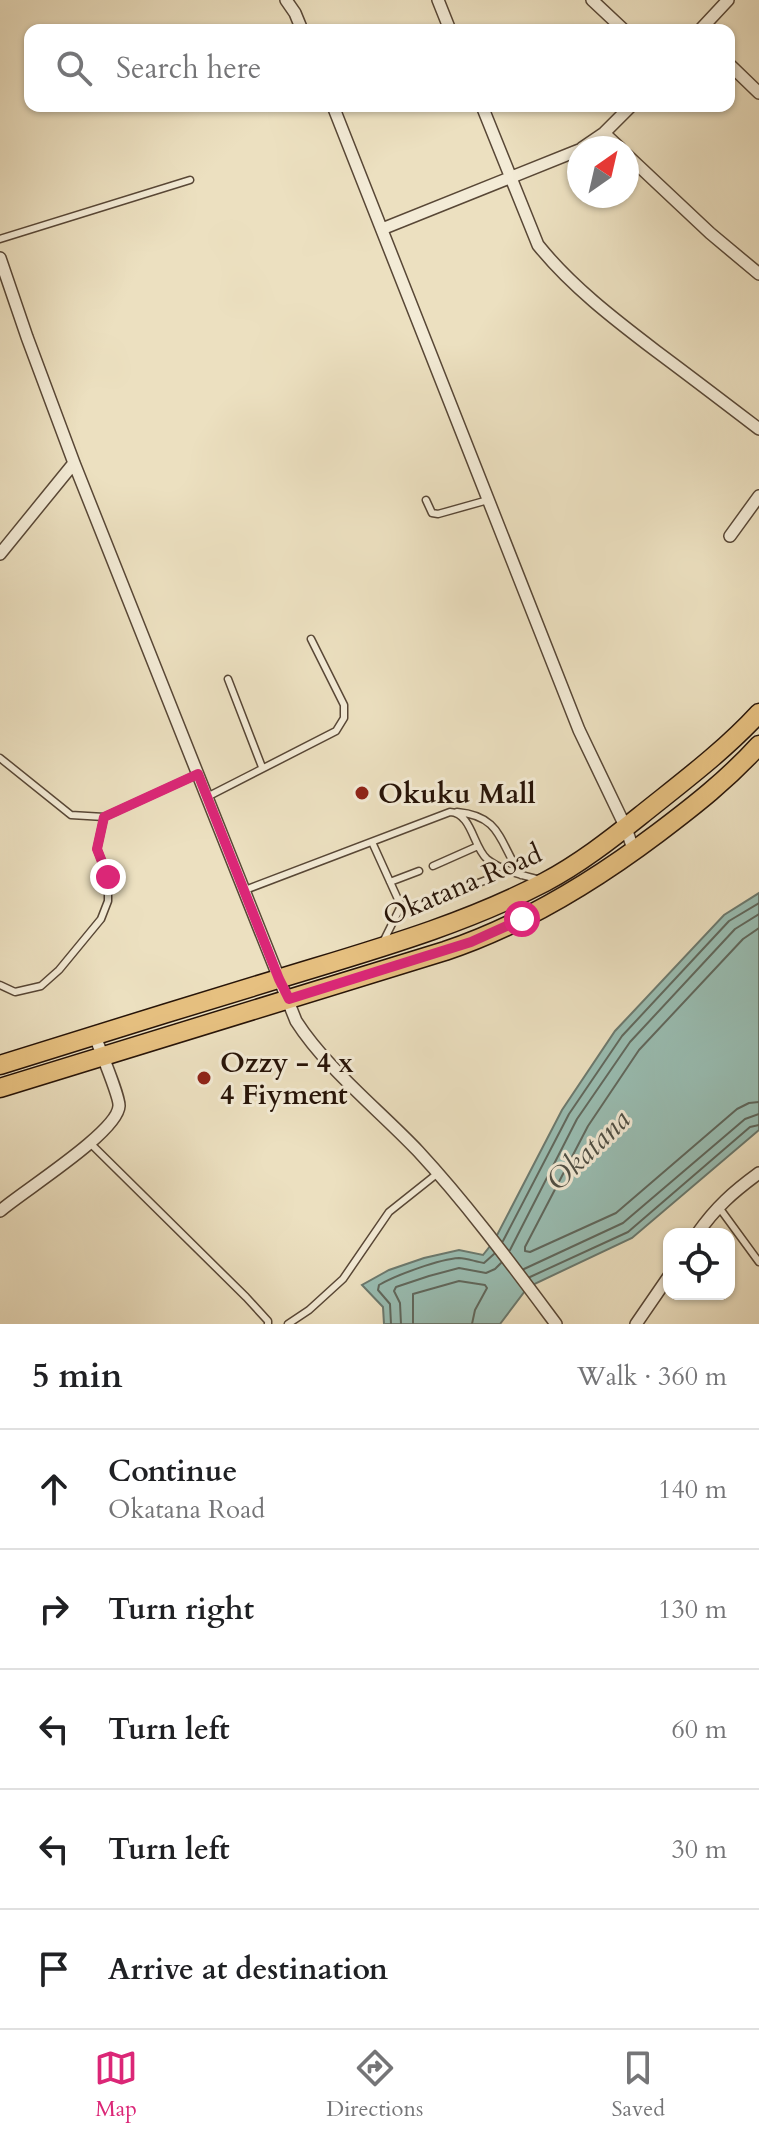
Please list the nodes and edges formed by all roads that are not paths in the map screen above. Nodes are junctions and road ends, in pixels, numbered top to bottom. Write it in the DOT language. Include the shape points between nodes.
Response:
graph roads {
  1 [pos="286,0"];
  2 [pos="438,0"];
  3 [pos="592,0"];
  4 [pos="728,0"];
  5 [pos="300,24"];
  6 [pos="448,24"];
  7 [pos="618,24"];
  8 [pos="706,24"];
  9 [pos="735,70"];
  10 [pos="759,93"];
  11 [pos="335,112"];
  12 [pos="485,112"];
  13 [pos="625,112"];
  14 [pos="604,133"];
  15 [pos="600,136"];
  16 [pos="607,136"];
  17 [pos="567,154"];
  18 [pos="639,166"];
  19 [pos="512,177"];
  20 [pos="190,180"];
  21 [pos="382,229"];
  22 [pos="0,239"];
  23 [pos="0,258"];
  24 [pos="759,274"];
  25 [pos="759,429"];
  26 [pos="74,463"];
  27 [pos="759,496"];
  28 [pos="426,500"];
  29 [pos="488,500"];
  30 [pos="730,536"];
  31 [pos="0,554"];
  32 [pos="311,639"];
  33 [pos="228,679"];
  34 [pos="759,713"];
  35 [pos="759,745"];
  36 [pos="0,758"];
  37 [pos="262,767"];
  38 [pos="198,774"];
  39 [pos="207,797"];
  40 [pos="457,812"];
  41 [pos="104,817"];
  42 [pos="626,828"];
  43 [pos="372,842"];
  44 [pos="478,846"];
  45 [pos="634,852"];
  46 [pos="433,866"];
  47 [pos="419,871"];
  48 [pos="510,871"];
  49 [pos="521,875"];
  50 [pos="390,882"];
  51 [pos="546,882"];
  52 [pos="245,890"];
  53 [pos="401,906"];
  54 [pos="379,949"];
  55 [pos="279,979"];
  56 [pos="0,985"];
  57 [pos="289,999"];
  58 [pos="95,1036"];
  59 [pos="102,1056"];
  60 [pos="0,1065"];
  61 [pos="0,1088"];
  62 [pos="90,1143"];
  63 [pos="438,1173"];
  64 [pos="759,1173"];
  65 [pos="718,1206"];
  66 [pos="0,1211"];
  67 [pos="702,1228"];
  68 [pos="759,1262"];
  69 [pos="663,1285"];
  70 [pos="268,1324"];
  71 [pos="288,1324"];
  72 [pos="556,1324"];
  73 [pos="636,1324"];
  1 -- 5 [label="street"];
  2 -- 6 [label="street"];
  3 -- 7 [label="street"];
  4 -- 8 [label="street"];
  9 -- 10 [label="street"];
  11 -- 21 [label="street"];
  12 -- 19 [label="street"];
  13 -- 14 [label="street"];
  14 -- 15 [label="street"];
  14 -- 16 [label="street"];
  17 -- 19 [label="street"];
  18 -- 24 [label="street"];
  19 -- 21 [label="street"];
  19 -- 25 [label="street" via="538,245 561,272"];
  20 -- 22 [label="lane"];
  21 -- 29 [label="street"];
  23 -- 26 [label="street"];
  26 -- 31 [label="street"];
  26 -- 38 [label="street"];
  27 -- 30 [label="street"];
  28 -- 29 [label="lane" via="438,514"];
  29 -- 42 [label="street" via="579,730"];
  32 -- 37 [label="lane" via="344,705 344,718 336,731"];
  33 -- 37 [label="lane"];
  34 -- 42 [label="main road, Okatana Road" via="733,741"];
  35 -- 45 [label="main road, Okatana Road" via="717,788"];
  36 -- 41 [label="lane" via="71,815"];
  37 -- 39 [label="lane"];
  38 -- 39 [label="street"];
  38 -- 41 [label="lane"];
  39 -- 52 [label="street"];
  40 -- 43 [label="lane"];
  40 -- 44 [label="lane"];
  40 -- 49 [label="lane" via="474,813 493,826"];
  41 -- 56 [label="lane" via="97,849 108,877 108,901 101,919 41,986 15,992"];
  42 -- 45 [label="street"];
  42 -- 51 [label="main road, Okatana Road"];
  43 -- 50 [label="lane"];
  43 -- 52 [label="lane"];
  44 -- 46 [label="lane"];
  44 -- 48 [label="lane" via="484,857"];
  45 -- 57 [label="main road, Okatana Road" via="571,893 471,942"];
  47 -- 50 [label="lane"];
  48 -- 49 [label="lane"];
  48 -- 53 [label="lane" via="410,909"];
  49 -- 51 [label="lane"];
  50 -- 53 [label="lane"];
  51 -- 54 [label="main road, Okatana Road"];
  52 -- 55 [label="street"];
  53 -- 54 [label="lane"];
  54 -- 55 [label="main road, Okatana Road"];
  55 -- 57 [label="street"];
  55 -- 58 [label="main road, Okatana Road"];
  57 -- 59 [label="main road, Okatana Road"];
  57 -- 63 [label="street" via="296,1021 315,1047"];
  58 -- 59 [label="street"];
  58 -- 60 [label="main road, Okatana Road"];
  59 -- 61 [label="main road, Okatana Road"];
  59 -- 62 [label="street" via="120,1104 116,1117"];
  62 -- 66 [label="street"];
  62 -- 70 [label="lane"];
  63 -- 71 [label="lane" via="389,1212 343,1279"];
  63 -- 72 [label="street"];
  64 -- 65 [label="street"];
  65 -- 67 [label="street"];
  65 -- 68 [label="lane"];
  69 -- 73 [label="street"];
}
